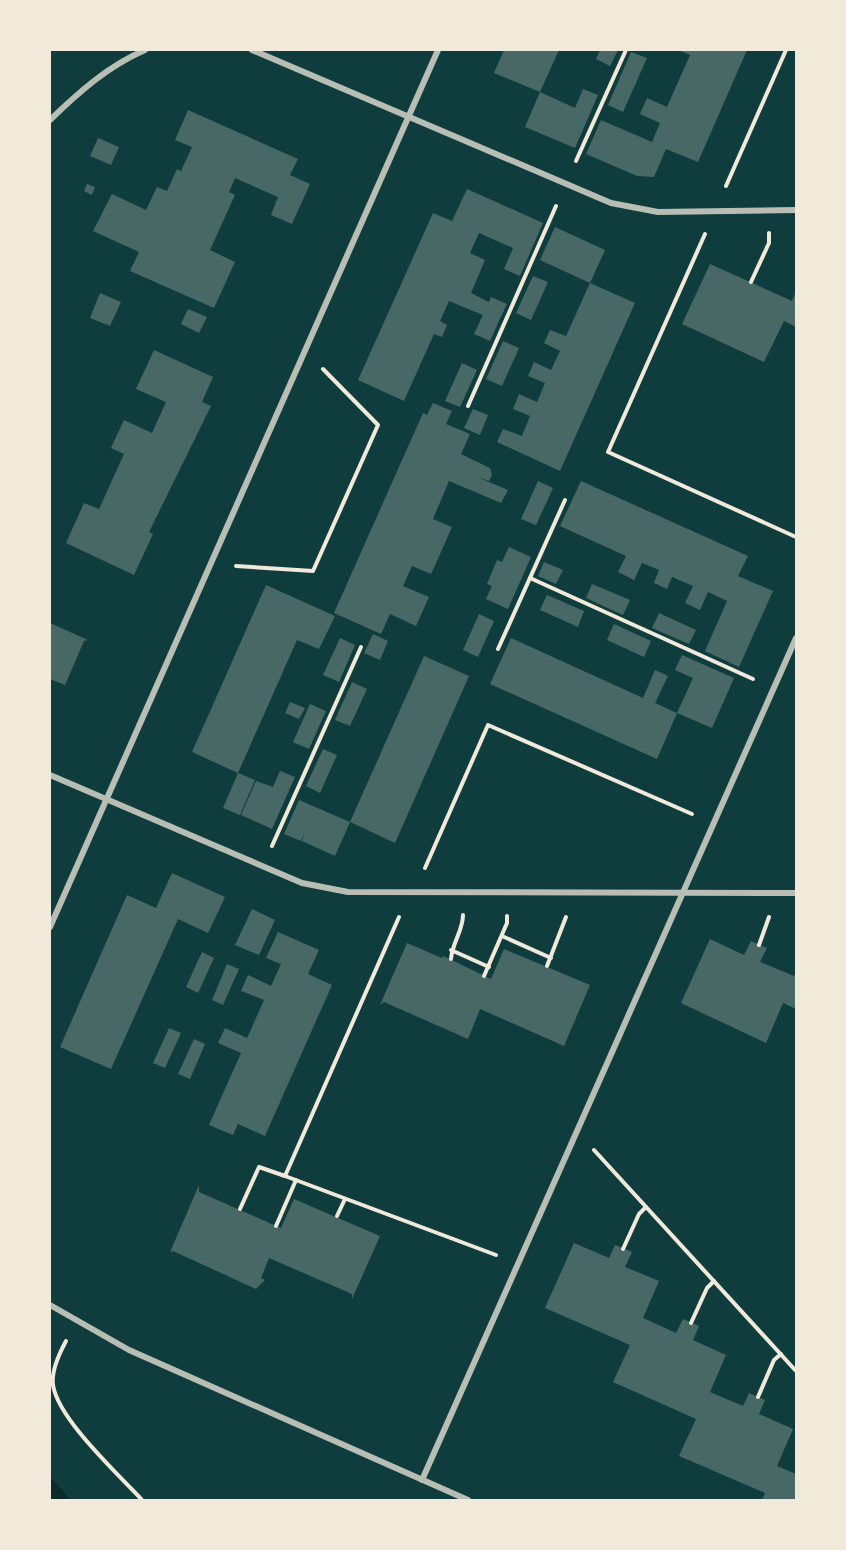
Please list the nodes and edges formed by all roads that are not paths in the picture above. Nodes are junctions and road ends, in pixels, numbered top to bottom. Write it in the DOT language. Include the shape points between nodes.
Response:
graph roads {
  1 [pos="145,50"];
  2 [pos="252,50"];
  3 [pos="438,50"];
  4 [pos="408,117"];
  5 [pos="50,120"];
  6 [pos="796,210"];
  7 [pos="796,638"];
  8 [pos="50,775"];
  9 [pos="107,801"];
  10 [pos="682,892"];
  11 [pos="796,893"];
  12 [pos="50,927"];
  13 [pos="50,1305"];
  14 [pos="422,1480"];
  15 [pos="468,1500"];
  1 -- 5 [label="street" via="98,77"];
  2 -- 4 [label="street"];
  3 -- 4 [label="street"];
  4 -- 6 [label="street" via="611,203 658,212"];
  4 -- 9 [label="street"];
  7 -- 10 [label="street"];
  8 -- 9 [label="street"];
  9 -- 10 [label="street" via="302,883 348,892"];
  9 -- 12 [label="street"];
  10 -- 11 [label="street"];
  10 -- 14 [label="street"];
  13 -- 14 [label="street" via="129,1350"];
  14 -- 15 [label="street"];
}
